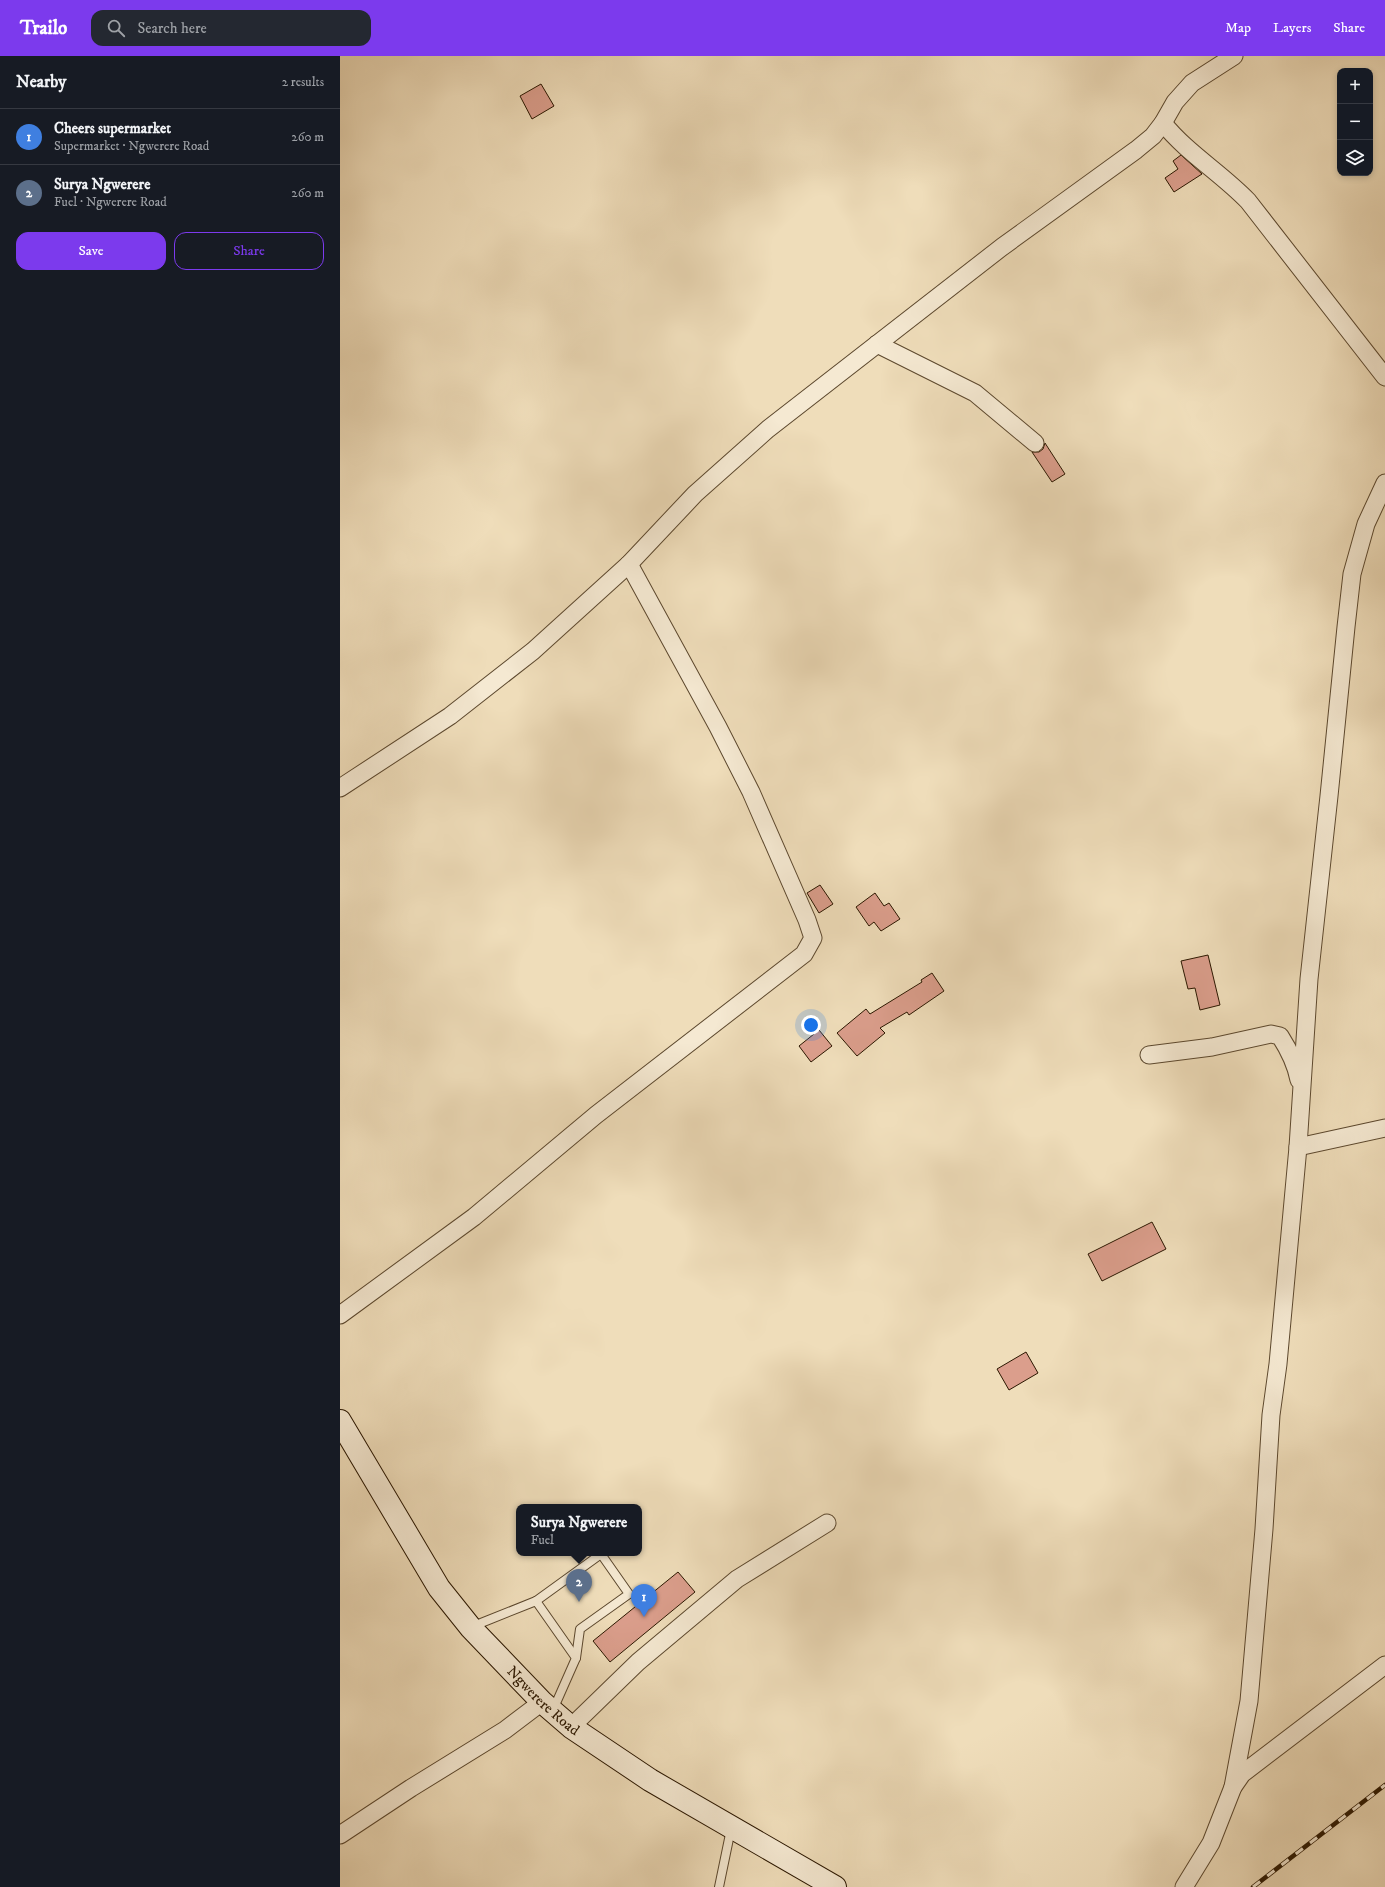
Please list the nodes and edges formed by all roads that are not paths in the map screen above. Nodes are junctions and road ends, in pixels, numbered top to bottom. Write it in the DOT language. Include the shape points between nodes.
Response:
graph roads {
  1 [pos="1234,56"];
  2 [pos="1163,123"];
  3 [pos="877,344"];
  4 [pos="1385,377"];
  5 [pos="1035,443"];
  6 [pos="1385,484"];
  7 [pos="629,564"];
  8 [pos="340,788"];
  9 [pos="1149,1055"];
  10 [pos="1301,1096"];
  11 [pos="1385,1128"];
  12 [pos="1298,1147"];
  13 [pos="340,1315"];
  14 [pos="340,1421"];
  15 [pos="827,1523"];
  16 [pos="598,1556"];
  17 [pos="602,1556"];
  18 [pos="536,1601"];
  19 [pos="470,1628"];
  20 [pos="576,1658"];
  21 [pos="1385,1666"];
  22 [pos="547,1707"];
  23 [pos="571,1726"];
  24 [pos="1233,1787"];
  25 [pos="731,1828"];
  26 [pos="340,1835"];
  27 [pos="719,1887"];
  28 [pos="835,1887"];
  29 [pos="1184,1887"];
  1 -- 2 [label="street" via="1192,83 1175,102"];
  2 -- 3 [label="street" via="1153,136 1136,150 1002,247"];
  2 -- 4 [label="street" via="1172,135 1248,201"];
  3 -- 5 [label="street" via="975,393"];
  3 -- 7 [label="street" via="726,465"];
  6 -- 10 [label="street" via="1366,524 1352,574 1309,979"];
  7 -- 8 [label="street" via="543,642 456,711"];
  7 -- 13 [label="street" via="752,792 813,938 804,954 596,1115 474,1217"];
  9 -- 10 [label="street" via="1212,1047 1271,1034 1280,1036 1297,1070"];
  10 -- 12 [label="street"];
  11 -- 12 [label="street"];
  12 -- 24 [label="street" via="1271,1415 1264,1537 1248,1702"];
  14 -- 19 [label="main road, Ngwerere Road" via="439,1588"];
  15 -- 23 [label="street" via="737,1579 638,1662"];
  16 -- 18 [label="lane"];
  17 -- 20 [label="lane" via="629,1594 580,1629"];
  18 -- 19 [label="lane"];
  18 -- 20 [label="lane"];
  19 -- 22 [label="main road, Ngwerere Road"];
  20 -- 22 [label="lane"];
  21 -- 24 [label="street" via="1242,1774"];
  22 -- 23 [label="main road, Ngwerere Road"];
  22 -- 26 [label="street" via="504,1730"];
  23 -- 25 [label="main road, Ngwerere Road" via="650,1780"];
  24 -- 29 [label="street" via="1211,1843"];
  25 -- 27 [label="lane"];
  25 -- 28 [label="main road, Ngwerere Road"];
}
